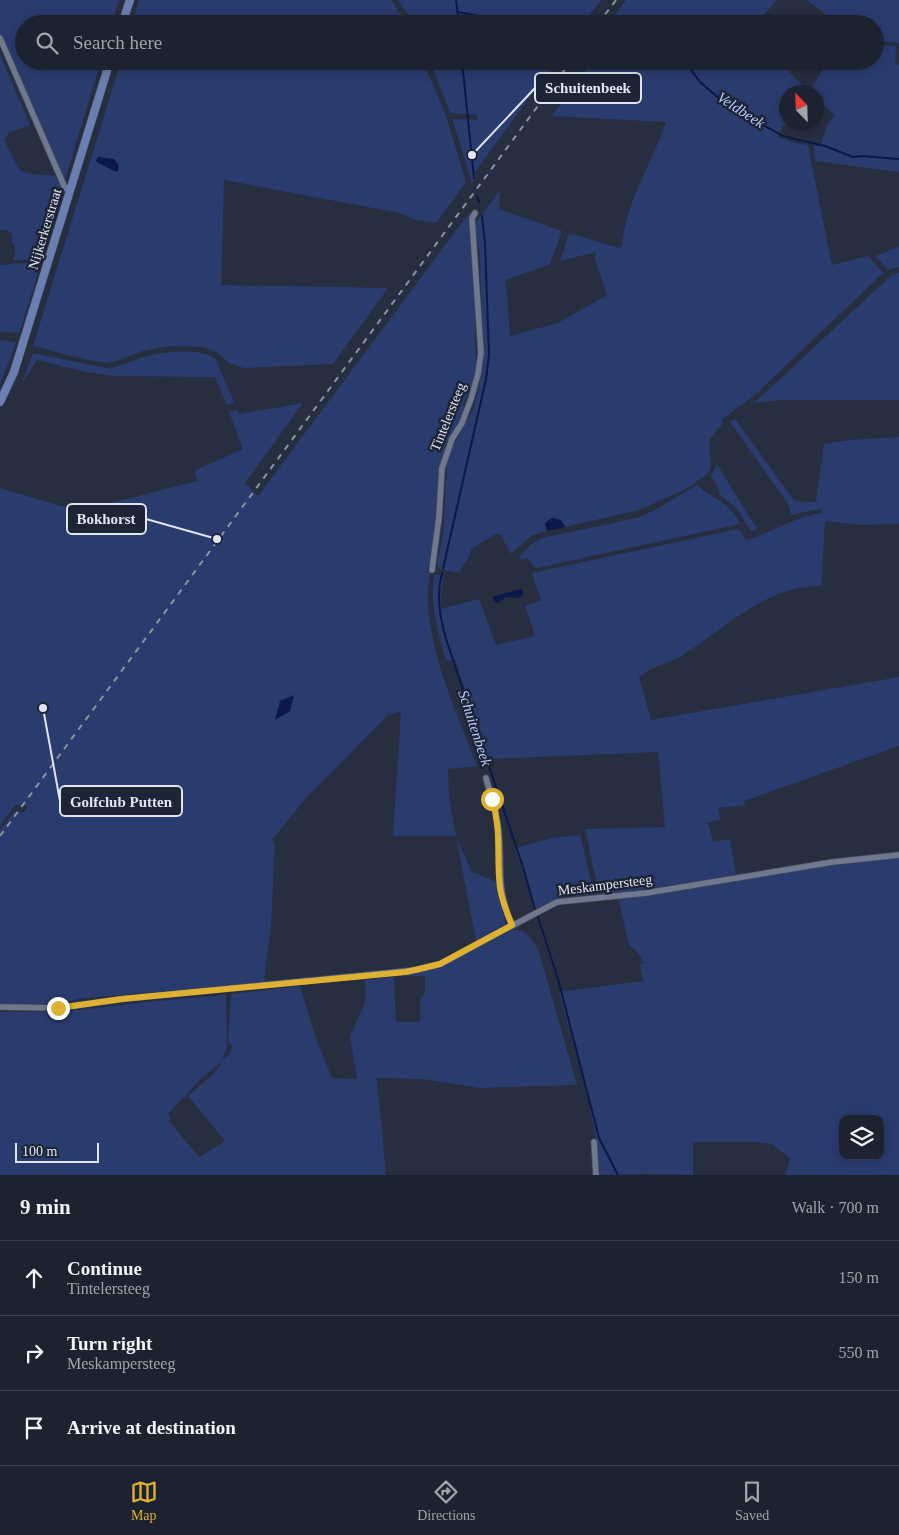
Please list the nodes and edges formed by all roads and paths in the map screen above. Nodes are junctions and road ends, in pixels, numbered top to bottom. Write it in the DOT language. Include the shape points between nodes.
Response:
graph roads {
  1 [pos="130,0"];
  2 [pos="125,15"];
  3 [pos="0,38"];
  4 [pos="107,70"];
  5 [pos="70,190"];
  6 [pos="475,213"];
  7 [pos="0,402"];
  8 [pos="432,570"];
  9 [pos="486,778"];
  10 [pos="899,856"];
  11 [pos="512,925"];
  12 [pos="0,1007"];
  13 [pos="594,1142"];
  14 [pos="596,1175"];
  1 -- 2 [label="main road"];
  3 -- 5 [label="street" via="65,188"];
  4 -- 5 [label="main road, Nijkerkerstraat"];
  5 -- 7 [label="main road, Nijkerkerstraat" via="14,372"];
  6 -- 8 [label="street, Tintelersteeg" via="472,218 480,360 471,399 442,468"];
  9 -- 11 [label="street" via="499,835 500,887"];
  10 -- 11 [label="street, Meskampersteeg" via="833,862 646,893 557,902"];
  11 -- 12 [label="street, Meskampersteeg" via="445,962 417,970 58,1008"];
  13 -- 14 [label="street"];
}
